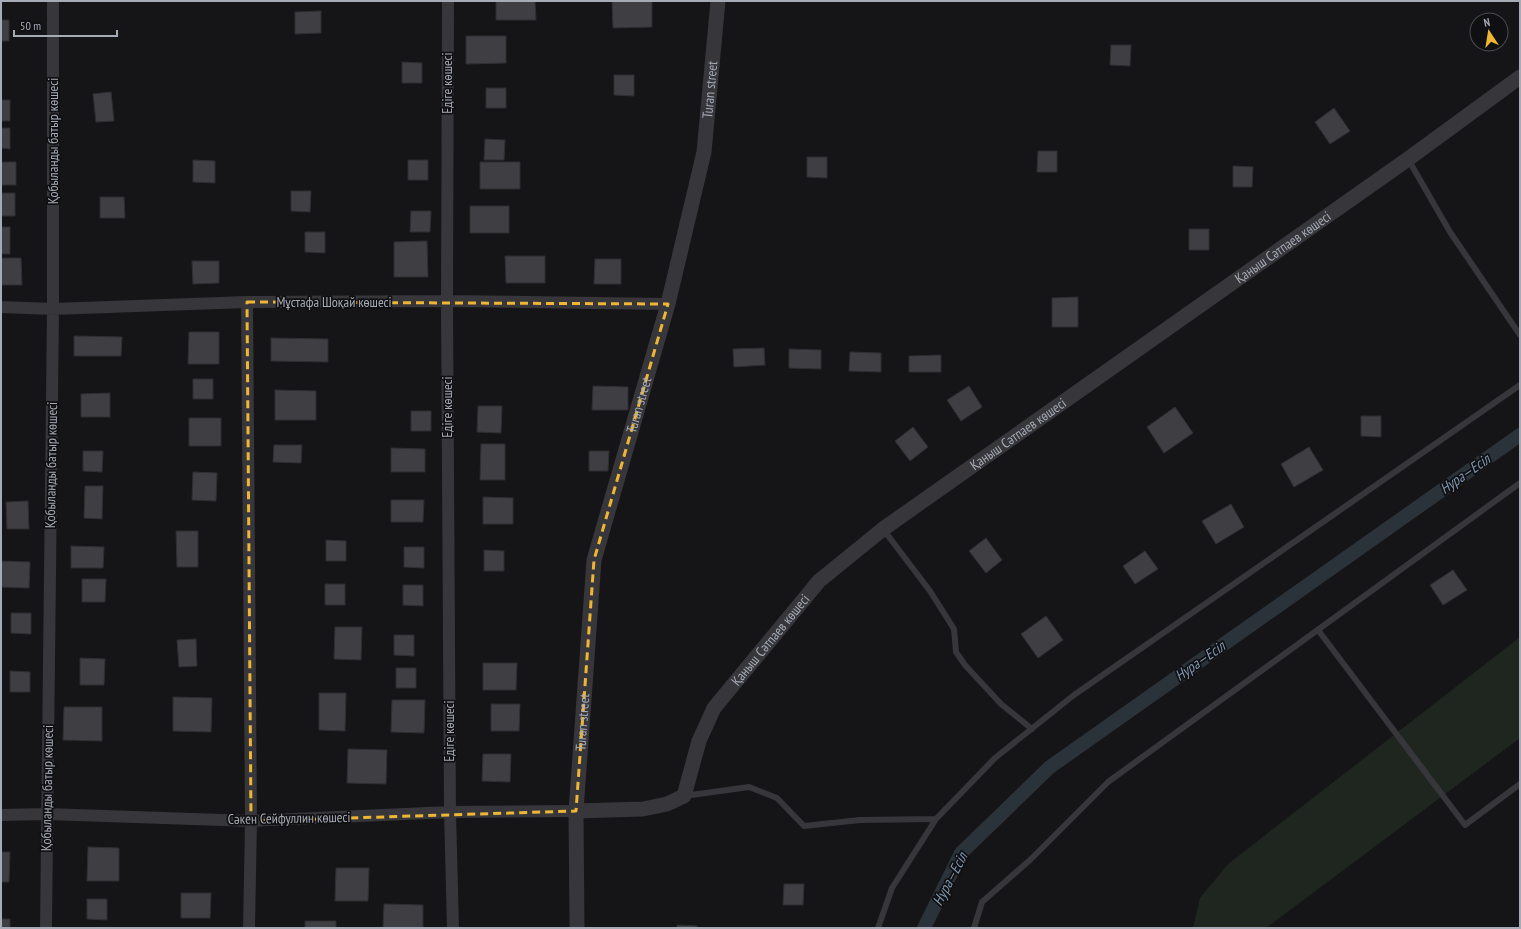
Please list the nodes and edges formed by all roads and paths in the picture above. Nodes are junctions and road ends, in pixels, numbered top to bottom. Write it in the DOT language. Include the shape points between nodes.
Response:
graph roads {
  1 [pos="53,1"];
  2 [pos="448,1"];
  3 [pos="718,1"];
  4 [pos="1520,77"];
  5 [pos="1408,159"];
  6 [pos="447,301"];
  7 [pos="247,302"];
  8 [pos="668,304"];
  9 [pos="1,307"];
  10 [pos="53,309"];
  11 [pos="1520,335"];
  12 [pos="1520,385"];
  13 [pos="1520,483"];
  14 [pos="884,529"];
  15 [pos="1318,630"];
  16 [pos="1032,728"];
  17 [pos="1520,784"];
  18 [pos="684,796"];
  19 [pos="576,811"];
  20 [pos="450,812"];
  21 [pos="47,814"];
  22 [pos="1,815"];
  23 [pos="936,819"];
  24 [pos="251,820"];
  25 [pos="46,928"];
  26 [pos="249,928"];
  27 [pos="453,928"];
  28 [pos="577,928"];
  29 [pos="878,928"];
  30 [pos="974,928"];
  1 -- 10 [label="street, Қобыланды батыр көшесі"];
  2 -- 6 [label="street, Едіге көшесі"];
  3 -- 8 [label="street, Turan street" via="704,152"];
  4 -- 5 [label="street, Қаныш Сәтпаев көшесі"];
  5 -- 11 [label="lane" via="1450,232"];
  5 -- 14 [label="street, Қаныш Сәтпаев көшесі"];
  6 -- 7 [label="street, Мұстафа Шоқай көшесі"];
  6 -- 8 [label="street, Мұстафа Шоқай көшесі"];
  6 -- 20 [label="street, Едіге көшесі"];
  7 -- 10 [label="street, Мұстафа Шоқай көшесі"];
  7 -- 24 [label="street"];
  8 -- 19 [label="street, Turan street" via="594,560"];
  9 -- 10 [label="street, Мұстафа Шоқай көшесі"];
  10 -- 21 [label="street, Қобыланды батыр көшесі"];
  12 -- 16 [label="lane" via="1081,690"];
  13 -- 15 [label="lane"];
  14 -- 16 [label="lane" via="930,591 954,629 956,652 965,665 1001,704"];
  14 -- 18 [label="street, Қаныш Сәтпаев көшесі" via="819,581 714,708 699,741"];
  15 -- 17 [label="lane" via="1465,825"];
  15 -- 30 [label="lane" via="1108,782 1030,860 982,902"];
  16 -- 23 [label="lane" via="995,758"];
  18 -- 19 [label="street" via="667,804 643,809"];
  18 -- 23 [label="lane" via="749,787 777,798 804,826 860,820"];
  19 -- 20 [label="street, Сәкен Сейфуллин көшесі"];
  19 -- 28 [label="street, Turan street"];
  20 -- 24 [label="street, Сәкен Сейфуллин көшесі"];
  20 -- 27 [label="street, Едіге көшесі"];
  21 -- 22 [label="street, Сәкен Сейфуллин көшесі"];
  21 -- 24 [label="street, Сәкен Сейфуллин көшесі"];
  21 -- 25 [label="street, Қобыланды батыр көшесі"];
  23 -- 29 [label="lane" via="892,888"];
  24 -- 26 [label="street"];
}
